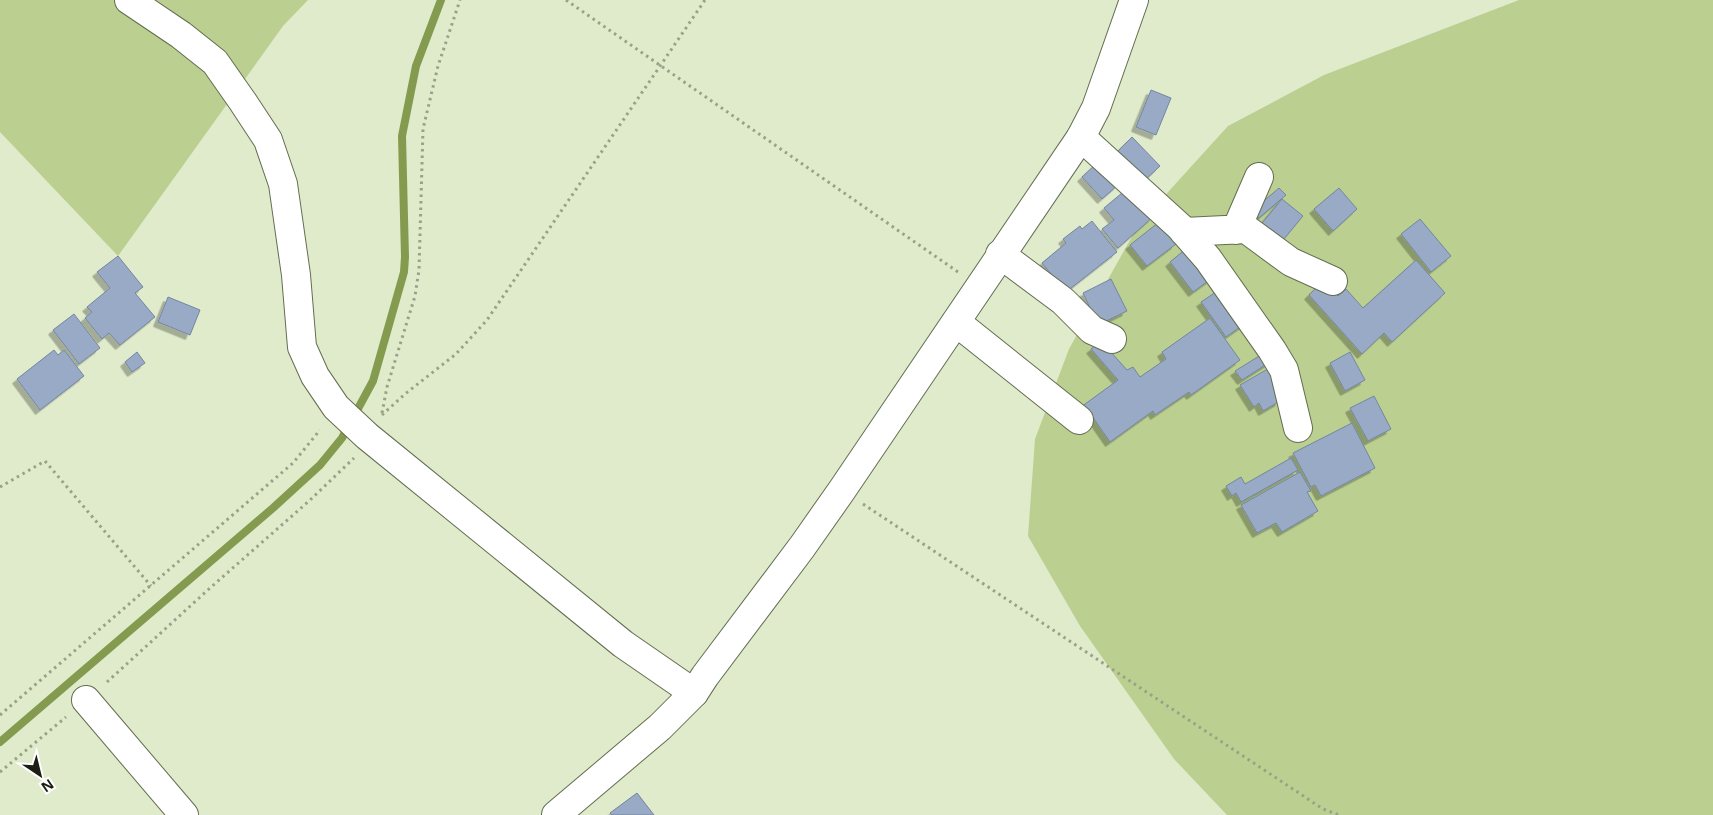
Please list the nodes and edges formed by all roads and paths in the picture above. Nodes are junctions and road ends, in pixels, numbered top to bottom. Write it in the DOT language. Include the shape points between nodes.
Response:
graph roads {
  1 [pos="129,0"];
  2 [pos="460,0"];
  3 [pos="566,0"];
  4 [pos="1134,0"];
  5 [pos="1081,137"];
  6 [pos="1259,177"];
  7 [pos="1236,230"];
  8 [pos="1184,232"];
  9 [pos="1000,254"];
  10 [pos="1333,281"];
  11 [pos="980,287"];
  12 [pos="956,322"];
  13 [pos="1112,339"];
  14 [pos="356,417"];
  15 [pos="1079,420"];
  16 [pos="1298,428"];
  17 [pos="0,488"];
  18 [pos="842,490"];
  19 [pos="151,586"];
  20 [pos="694,693"];
  21 [pos="86,700"];
  22 [pos="0,715"];
  23 [pos="184,815"];
  24 [pos="556,815"];
  25 [pos="1339,815"];
  1 -- 14 [label="street" via="215,62 268,140 283,184 302,347 315,376"];
  2 -- 14 [label="path" via="438,66 423,129 419,270 415,296 387,387"];
  3 -- 11 [label="path"];
  4 -- 5 [label="street" via="1096,108"];
  5 -- 8 [label="street"];
  5 -- 9 [label="street"];
  6 -- 7 [label="street"];
  7 -- 8 [label="street"];
  7 -- 10 [label="street" via="1246,229 1290,262"];
  8 -- 16 [label="street" via="1208,258 1284,370"];
  9 -- 11 [label="street"];
  9 -- 13 [label="street" via="1063,301 1092,330"];
  11 -- 12 [label="street"];
  12 -- 15 [label="street"];
  12 -- 18 [label="street"];
  14 -- 19 [label="path" via="310,444 293,463"];
  14 -- 20 [label="street" via="623,644"];
  17 -- 19 [label="path" via="46,461"];
  18 -- 20 [label="street"];
  18 -- 25 [label="path" via="1323,810"];
  19 -- 22 [label="path"];
  20 -- 24 [label="street" via="660,727"];
  21 -- 23 [label="street"];
}
